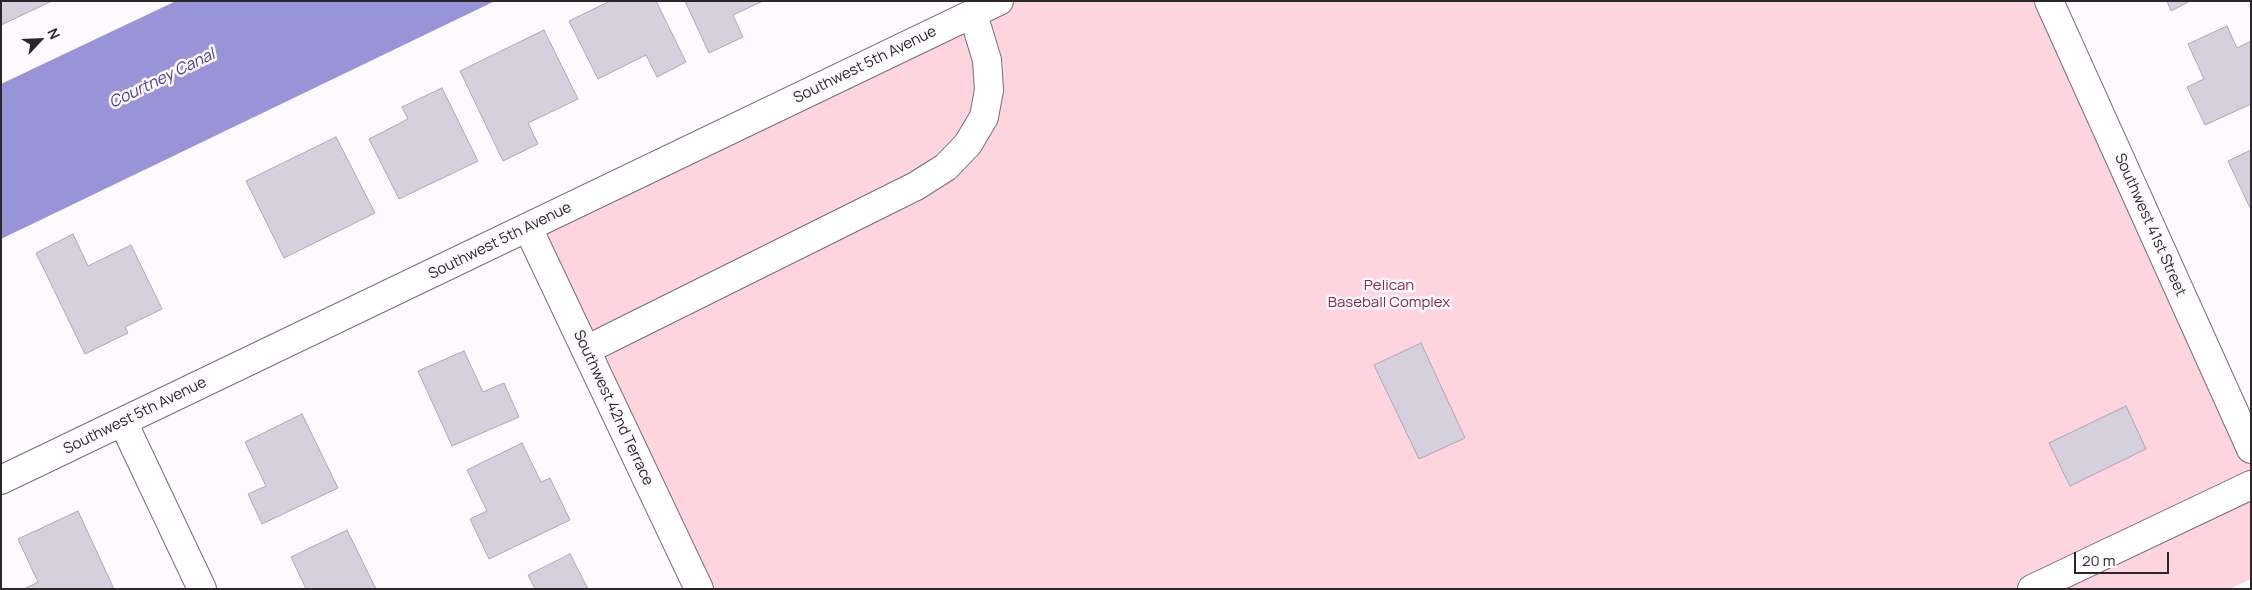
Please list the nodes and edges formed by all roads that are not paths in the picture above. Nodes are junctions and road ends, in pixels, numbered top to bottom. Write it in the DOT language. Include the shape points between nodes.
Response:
graph roads {
  1 [pos="999,1"];
  2 [pos="2049,1"];
  3 [pos="973,14"];
  4 [pos="528,228"];
  5 [pos="586,350"];
  6 [pos="123,422"];
  7 [pos="2251,449"];
  8 [pos="1,480"];
  9 [pos="2251,486"];
  10 [pos="202,589"];
  11 [pos="699,589"];
  12 [pos="2032,589"];
  1 -- 3 [label="street, Southwest 5th Avenue"];
  2 -- 7 [label="street, Southwest 41st Street"];
  3 -- 4 [label="street, Southwest 5th Avenue"];
  3 -- 5 [label="street" via="987,60 984,117 968,144 946,167 916,186"];
  4 -- 5 [label="street, Southwest 42nd Terrace"];
  4 -- 6 [label="street, Southwest 5th Avenue"];
  5 -- 11 [label="street, Southwest 42nd Terrace"];
  6 -- 8 [label="street, Southwest 5th Avenue"];
  6 -- 10 [label="street"];
  9 -- 12 [label="street"];
}
